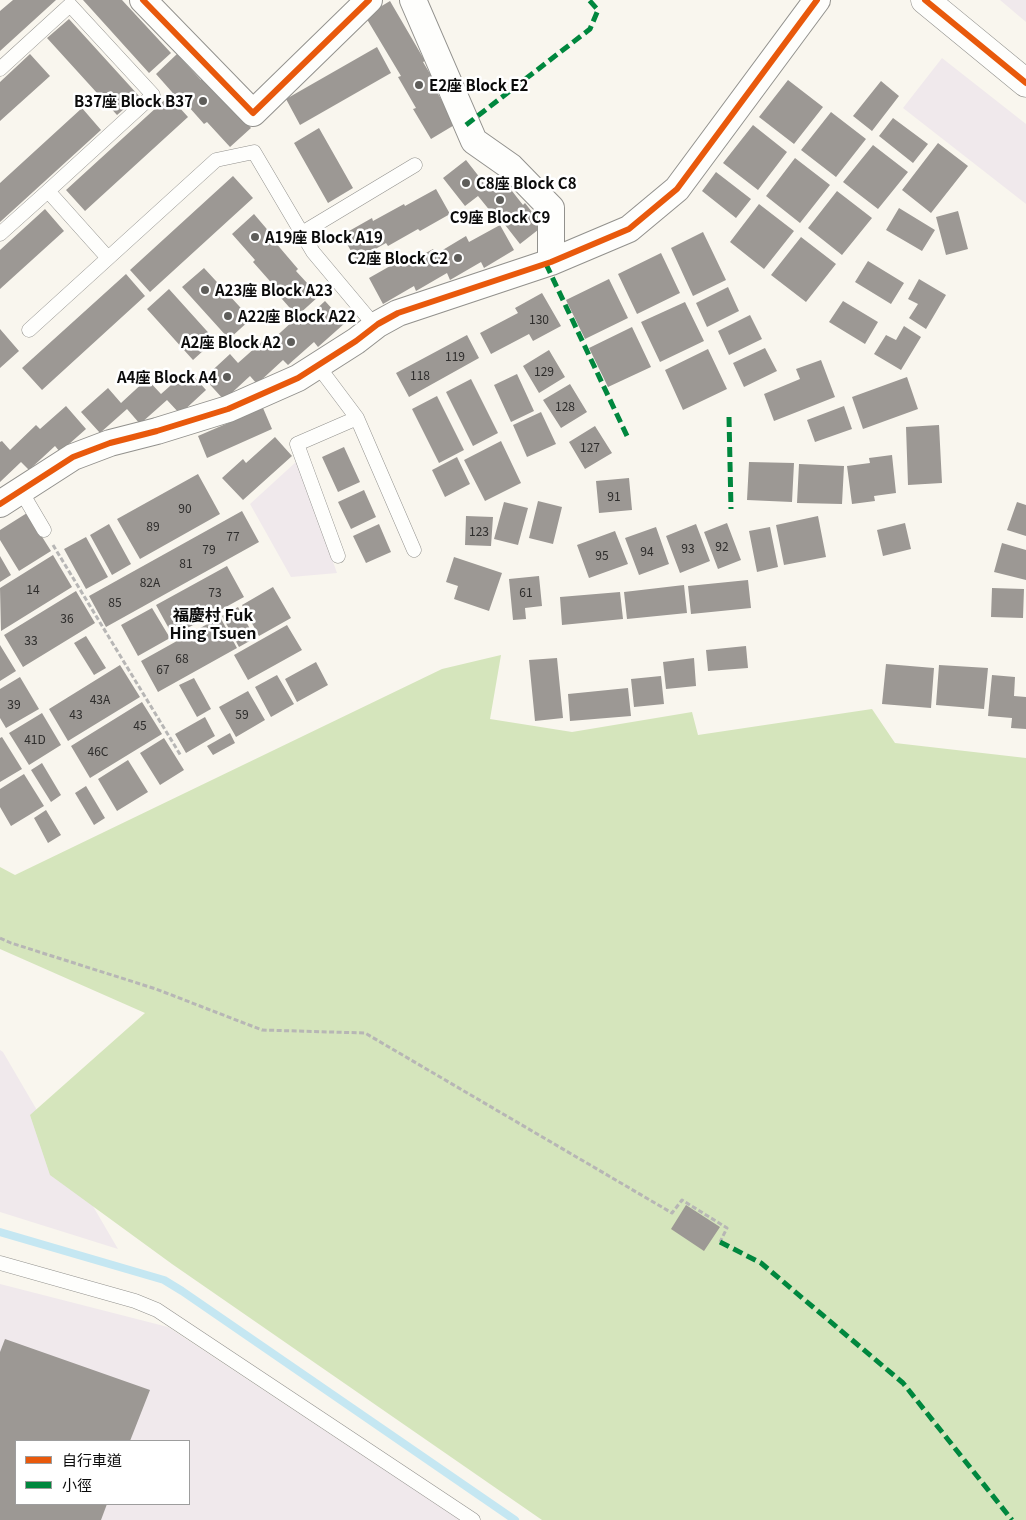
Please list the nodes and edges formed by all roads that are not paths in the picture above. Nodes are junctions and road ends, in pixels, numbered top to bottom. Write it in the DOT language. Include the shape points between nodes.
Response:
graph roads {
  1 [pos="143,0"];
  2 [pos="369,0"];
  3 [pos="413,0"];
  4 [pos="817,0"];
  5 [pos="925,0"];
  6 [pos="0,70"];
  7 [pos="1026,83"];
  8 [pos="415,165"];
  9 [pos="48,191"];
  10 [pos="302,233"];
  11 [pos="0,234"];
  12 [pos="108,258"];
  13 [pos="551,262"];
  14 [pos="375,326"];
  15 [pos="29,330"];
  16 [pos="318,366"];
  17 [pos="356,418"];
  18 [pos="10,498"];
  19 [pos="44,530"];
  20 [pos="414,550"];
  21 [pos="338,556"];
  22 [pos="0,1263"];
  23 [pos="473,1520"];
  1 -- 2 [label="street" via="253,113"];
  3 -- 13 [label="street" via="474,141 511,167 551,208"];
  4 -- 13 [label="street" via="677,189 629,229"];
  5 -- 7 [label="street"];
  6 -- 9 [label="lane" via="70,6 152,96"];
  8 -- 10 [label="lane"];
  9 -- 11 [label="lane"];
  9 -- 12 [label="lane"];
  10 -- 12 [label="lane" via="254,152 216,160"];
  10 -- 14 [label="lane" via="313,252"];
  12 -- 15 [label="lane"];
  13 -- 14 [label="street" via="398,313"];
  14 -- 16 [label="street"];
  16 -- 17 [label="lane"];
  16 -- 18 [label="street" via="228,409 73,457"];
  17 -- 20 [label="lane"];
  17 -- 21 [label="lane" via="297,444"];
  18 -- 19 [label="lane"];
  22 -- 23 [label="lane" via="157,1310"];
}
